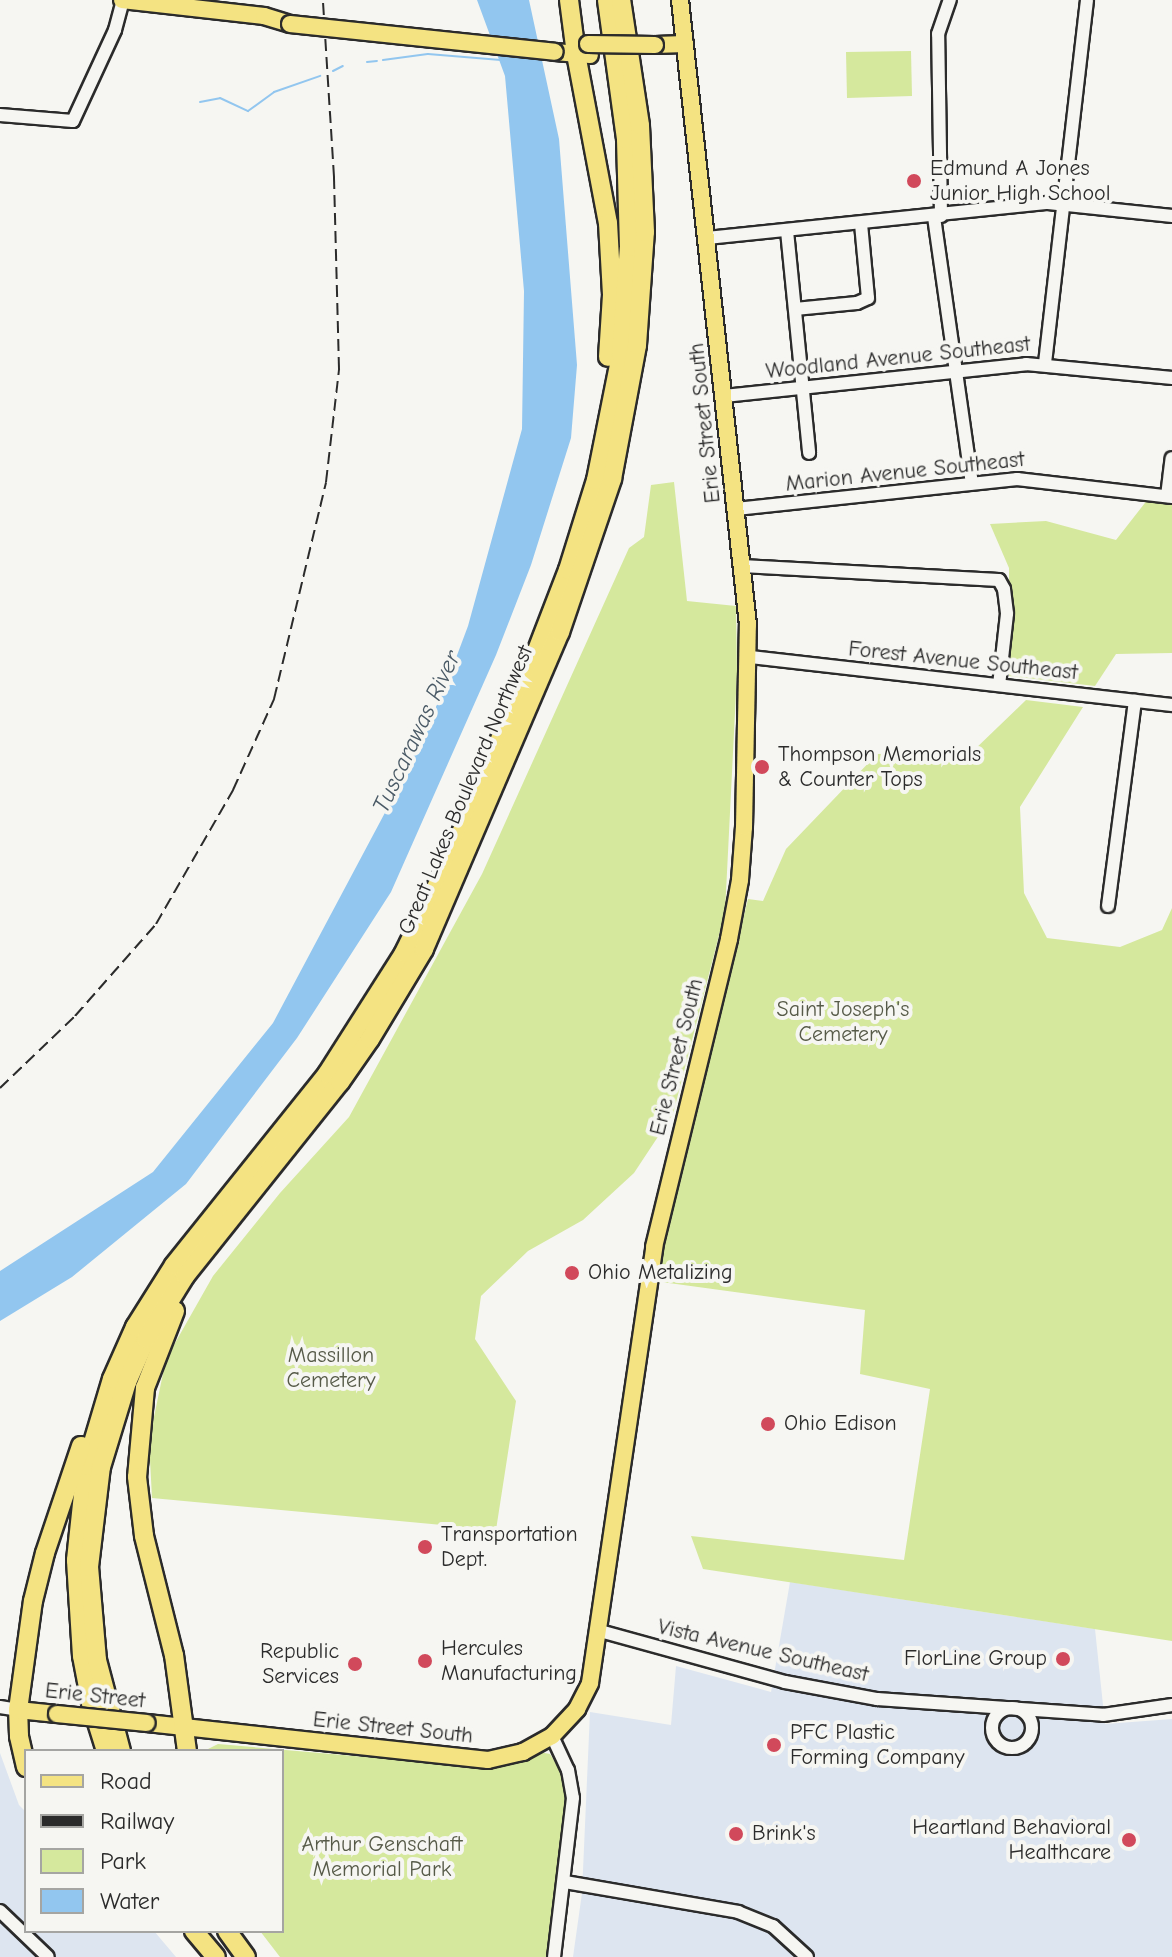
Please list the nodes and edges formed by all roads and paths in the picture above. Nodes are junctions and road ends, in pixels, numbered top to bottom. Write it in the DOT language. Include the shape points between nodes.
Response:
graph roads {
  1 [pos="123,0"];
  2 [pos="569,0"];
  3 [pos="607,0"];
  4 [pos="621,0"];
  5 [pos="680,0"];
  6 [pos="950,0"];
  7 [pos="1087,0"];
  8 [pos="582,49"];
  9 [pos="685,49"];
  10 [pos="0,115"];
  11 [pos="1063,203"];
  12 [pos="937,216"];
  13 [pos="1172,216"];
  14 [pos="861,224"];
  15 [pos="787,231"];
  16 [pos="707,238"];
  17 [pos="795,309"];
  18 [pos="1045,363"];
  19 [pos="954,371"];
  20 [pos="1172,378"];
  21 [pos="804,387"];
  22 [pos="724,396"];
  23 [pos="809,453"];
  24 [pos="1172,458"];
  25 [pos="972,483"];
  26 [pos="1170,497"];
  27 [pos="736,509"];
  28 [pos="742,566"];
  29 [pos="568,570"];
  30 [pos="750,657"];
  31 [pos="999,685"];
  32 [pos="1135,701"];
  33 [pos="1172,705"];
  34 [pos="1108,906"];
  35 [pos="272,1166"];
  36 [pos="204,1226"];
  37 [pos="600,1631"];
  38 [pos="1172,1707"];
  39 [pos="9,1708"];
  40 [pos="185,1728"];
  41 [pos="552,1736"];
  42 [pos="105,1749"];
  43 [pos="120,1749"];
  44 [pos="187,1749"];
  45 [pos="24,1758"];
  46 [pos="565,1882"];
  47 [pos="0,1911"];
  48 [pos="196,1933"];
  49 [pos="210,1933"];
  50 [pos="228,1933"];
  51 [pos="242,1933"];
  52 [pos="48,1957"];
  53 [pos="216,1957"];
  54 [pos="228,1957"];
  55 [pos="246,1957"];
  56 [pos="256,1957"];
  57 [pos="554,1957"];
  58 [pos="807,1957"];
  1 -- 8 [label="main road"];
  1 -- 10 [label="street" via="115,30 73,121"];
  2 -- 8 [label="highway"];
  3 -- 29 [label="highway, Great Lakes Boulevard Northwest" via="626,139 628,283 609,425"];
  4 -- 35 [label="highway, Great Lakes Boulevard Northwest" via="640,125 644,268 625,420 595,534 560,632 424,949 370,1039"];
  5 -- 9 [label="main road, Erie Street South"];
  6 -- 12 [label="street" via="938,34"];
  7 -- 11 [label="street"];
  8 -- 9 [label="main road, bridge"];
  8 -- 29 [label="highway" via="606,211 612,295 602,413"];
  9 -- 16 [label="main road, Erie Street South"];
  11 -- 12 [label="street"];
  11 -- 13 [label="street"];
  11 -- 18 [label="street"];
  12 -- 14 [label="street"];
  12 -- 19 [label="street"];
  14 -- 15 [label="street"];
  14 -- 17 [label="street" via="868,298"];
  15 -- 16 [label="street"];
  15 -- 17 [label="street"];
  16 -- 22 [label="main road, Erie Street South"];
  17 -- 21 [label="street"];
  18 -- 19 [label="street, Woodland Avenue Southeast"];
  18 -- 20 [label="street, Woodland Avenue Southeast"];
  19 -- 21 [label="street, Woodland Avenue Southeast"];
  19 -- 25 [label="street"];
  21 -- 22 [label="street, Woodland Avenue Southeast"];
  21 -- 23 [label="street"];
  22 -- 27 [label="main road, Erie Street South"];
  24 -- 26 [label="street"];
  25 -- 26 [label="street, Marion Avenue Southeast" via="1039,479"];
  25 -- 27 [label="street, Marion Avenue Southeast"];
  27 -- 28 [label="main road, Erie Street South"];
  28 -- 30 [label="main road, Erie Street South"];
  28 -- 31 [label="street" via="999,580 1007,614"];
  29 -- 36 [label="highway, Great Lakes Boulevard Northwest" via="451,857 404,953 327,1074"];
  30 -- 31 [label="street, Forest Avenue Southeast"];
  30 -- 37 [label="main road, Erie Street South" via="740,880 654,1247"];
  31 -- 32 [label="street, Forest Avenue Southeast"];
  32 -- 33 [label="street, Forest Avenue Southeast"];
  32 -- 34 [label="street"];
  35 -- 40 [label="highway" via="173,1315 153,1359 140,1414 140,1512 172,1644"];
  35 -- 43 [label="highway, Great Lakes Boulevard Northwest" via="203,1249 158,1318 127,1382 105,1449 93,1514 90,1590 102,1685"];
  36 -- 39 [label="highway" via="146,1297 100,1394 45,1553"];
  36 -- 42 [label="highway, Great Lakes Boulevard Northwest" via="135,1327 112,1379 86,1466 76,1585 82,1656"];
  37 -- 38 [label="street, Vista Avenue Southeast" via="785,1682 902,1702 1103,1715"];
  37 -- 41 [label="main road, Erie Street South" via="594,1672 583,1699"];
  39 -- 40 [label="main road, Erie Street, bridge"];
  39 -- 45 [label="highway"];
  40 -- 41 [label="main road, Erie Street South" via="477,1760 512,1756"];
  40 -- 44 [label="highway"];
  41 -- 46 [label="street" via="568,1770 573,1798"];
  46 -- 57 [label="street"];
  46 -- 58 [label="street" via="738,1912 773,1926"];
  47 -- 52 [label="street"];
  48 -- 53 [label="highway"];
  49 -- 54 [label="highway"];
  50 -- 55 [label="highway"];
  51 -- 56 [label="highway"];
}
